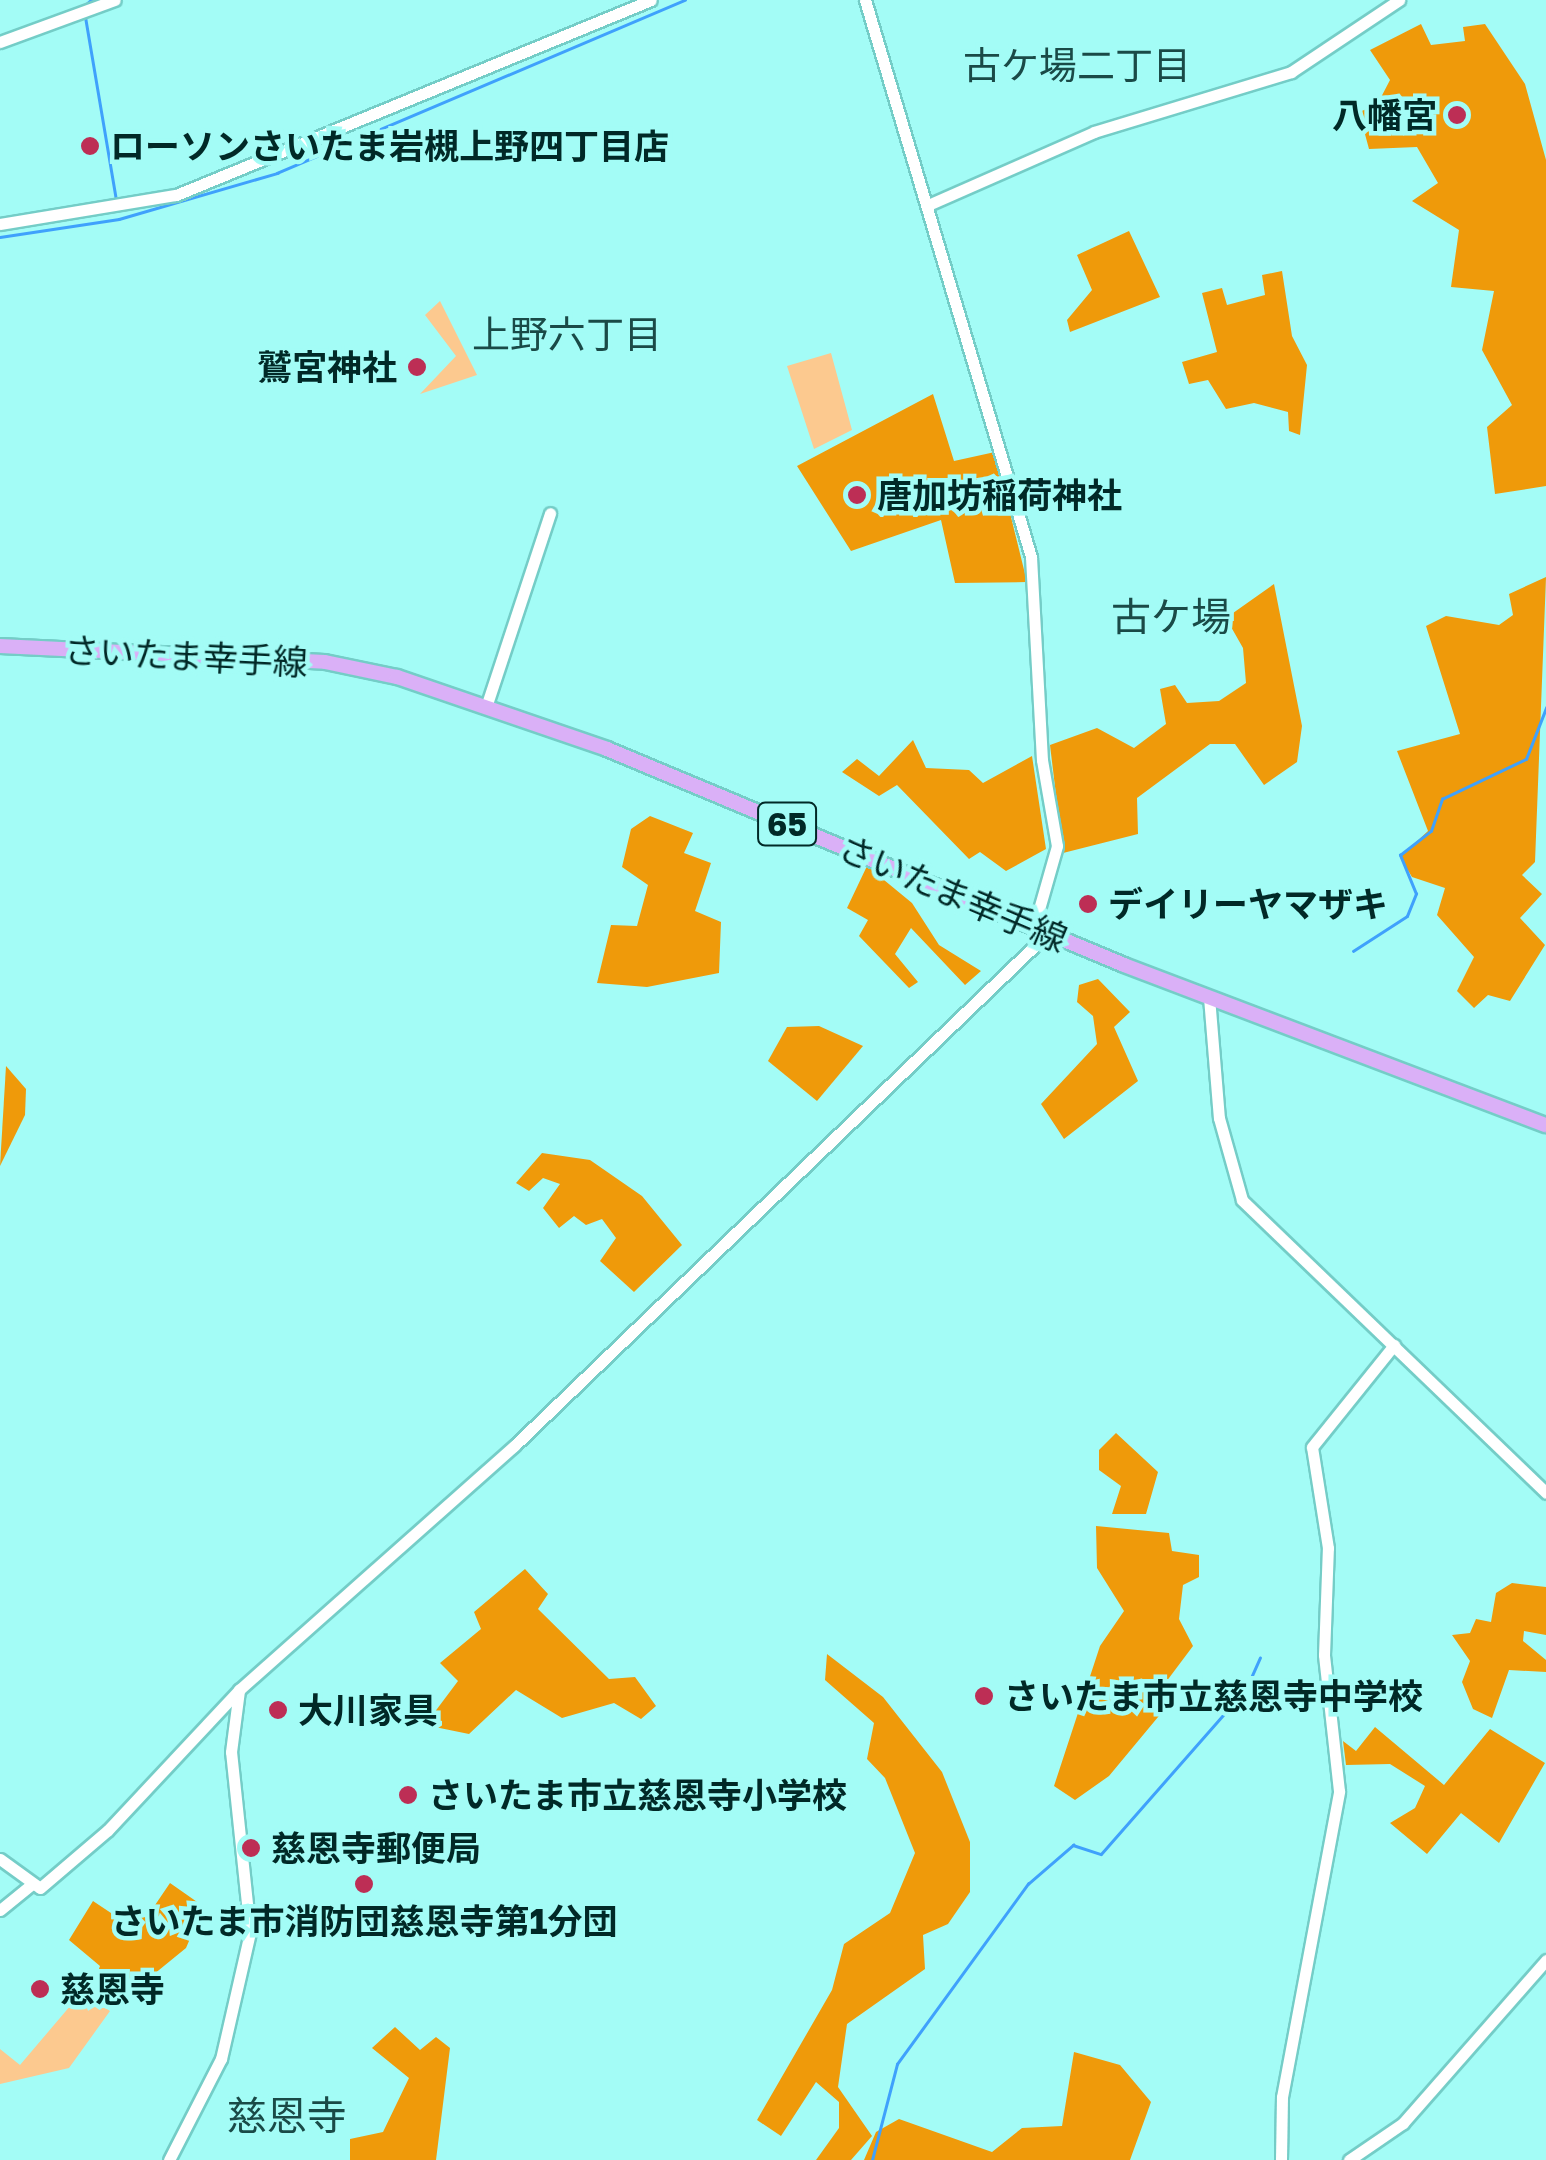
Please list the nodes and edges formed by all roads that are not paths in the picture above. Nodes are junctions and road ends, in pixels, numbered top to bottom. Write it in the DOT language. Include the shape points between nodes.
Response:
graph roads {
  1 [pos="115,0"];
  2 [pos="651,0"];
  3 [pos="865,0"];
  4 [pos="1399,0"];
  5 [pos="0,42"];
  6 [pos="928,205"];
  7 [pos="0,224"];
  8 [pos="550,513"];
  9 [pos="0,646"];
  10 [pos="486,707"];
  11 [pos="1041,930"];
  12 [pos="1209,998"];
  13 [pos="1546,1125"];
  14 [pos="1394,1345"];
  15 [pos="1546,1493"];
  16 [pos="239,1690"];
  17 [pos="0,1859"];
  18 [pos="31,1885"];
  19 [pos="0,1910"];
  20 [pos="1546,1960"];
  21 [pos="169,2160"];
  22 [pos="1281,2160"];
  23 [pos="1349,2160"];
  1 -- 5 [label="street"];
  2 -- 7 [label="street" via="192,189"];
  3 -- 6 [label="street"];
  4 -- 6 [label="street" via="1291,72 1094,132"];
  6 -- 11 [label="street" via="1031,557 1042,760 1057,846"];
  8 -- 10 [label="street"];
  9 -- 10 [label="main road, さいたま幸手線 / 65" via="339,664"];
  10 -- 11 [label="main road, さいたま幸手線 / 65"];
  11 -- 12 [label="main road, さいたま幸手線 / 65"];
  11 -- 16 [label="street" via="514,1446"];
  12 -- 13 [label="main road, さいたま幸手線 / 65"];
  12 -- 14 [label="street" via="1235,1189"];
  14 -- 15 [label="street"];
  14 -- 22 [label="street" via="1312,1447 1340,1778 1283,2087"];
  16 -- 18 [label="street" via="108,1830 40,1888"];
  16 -- 21 [label="street" via="231,1752 250,1932 221,2059"];
  17 -- 18 [label="street"];
  18 -- 19 [label="street"];
  20 -- 23 [label="street" via="1403,2123"];
}
